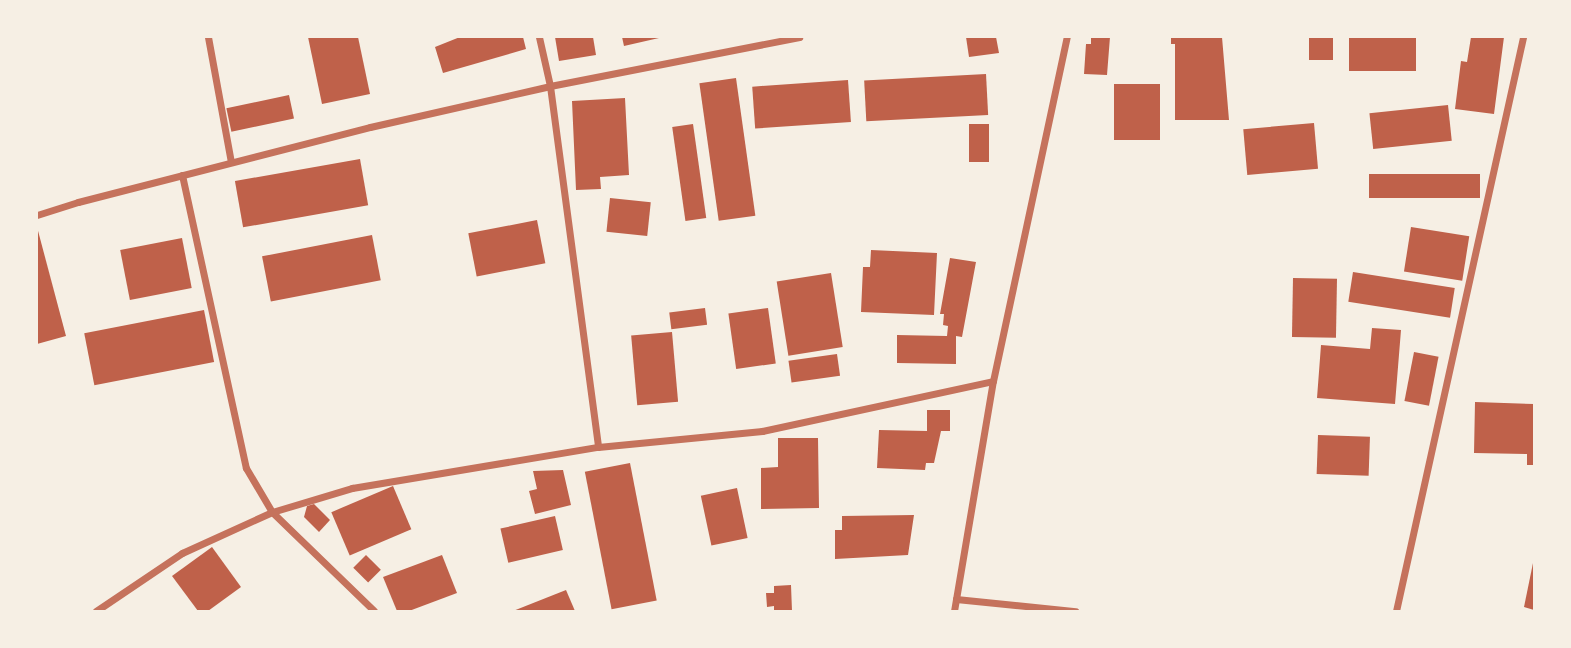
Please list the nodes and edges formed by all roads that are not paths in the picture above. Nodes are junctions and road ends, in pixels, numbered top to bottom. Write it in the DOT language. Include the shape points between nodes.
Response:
graph roads {
  1 [pos="208,37"];
  2 [pos="539,37"];
  3 [pos="799,37"];
  4 [pos="1067,37"];
  5 [pos="1523,37"];
  6 [pos="550,86"];
  7 [pos="231,162"];
  8 [pos="182,175"];
  9 [pos="37,215"];
  10 [pos="993,381"];
  11 [pos="598,447"];
  12 [pos="272,512"];
  13 [pos="956,600"];
  14 [pos="96,611"];
  15 [pos="374,611"];
  16 [pos="954,611"];
  17 [pos="1075,611"];
  18 [pos="1396,611"];
  1 -- 7 [label="street"];
  2 -- 6 [label="street"];
  3 -- 6 [label="street"];
  4 -- 10 [label="street"];
  5 -- 18 [label="street"];
  6 -- 7 [label="street"];
  6 -- 11 [label="street"];
  7 -- 8 [label="street"];
  8 -- 9 [label="street"];
  8 -- 12 [label="street" via="246,468"];
  10 -- 11 [label="street" via="762,430"];
  10 -- 13 [label="street"];
  11 -- 12 [label="street" via="352,488"];
  12 -- 14 [label="street" via="182,553"];
  12 -- 15 [label="street"];
  13 -- 16 [label="street"];
  13 -- 17 [label="street"];
}
